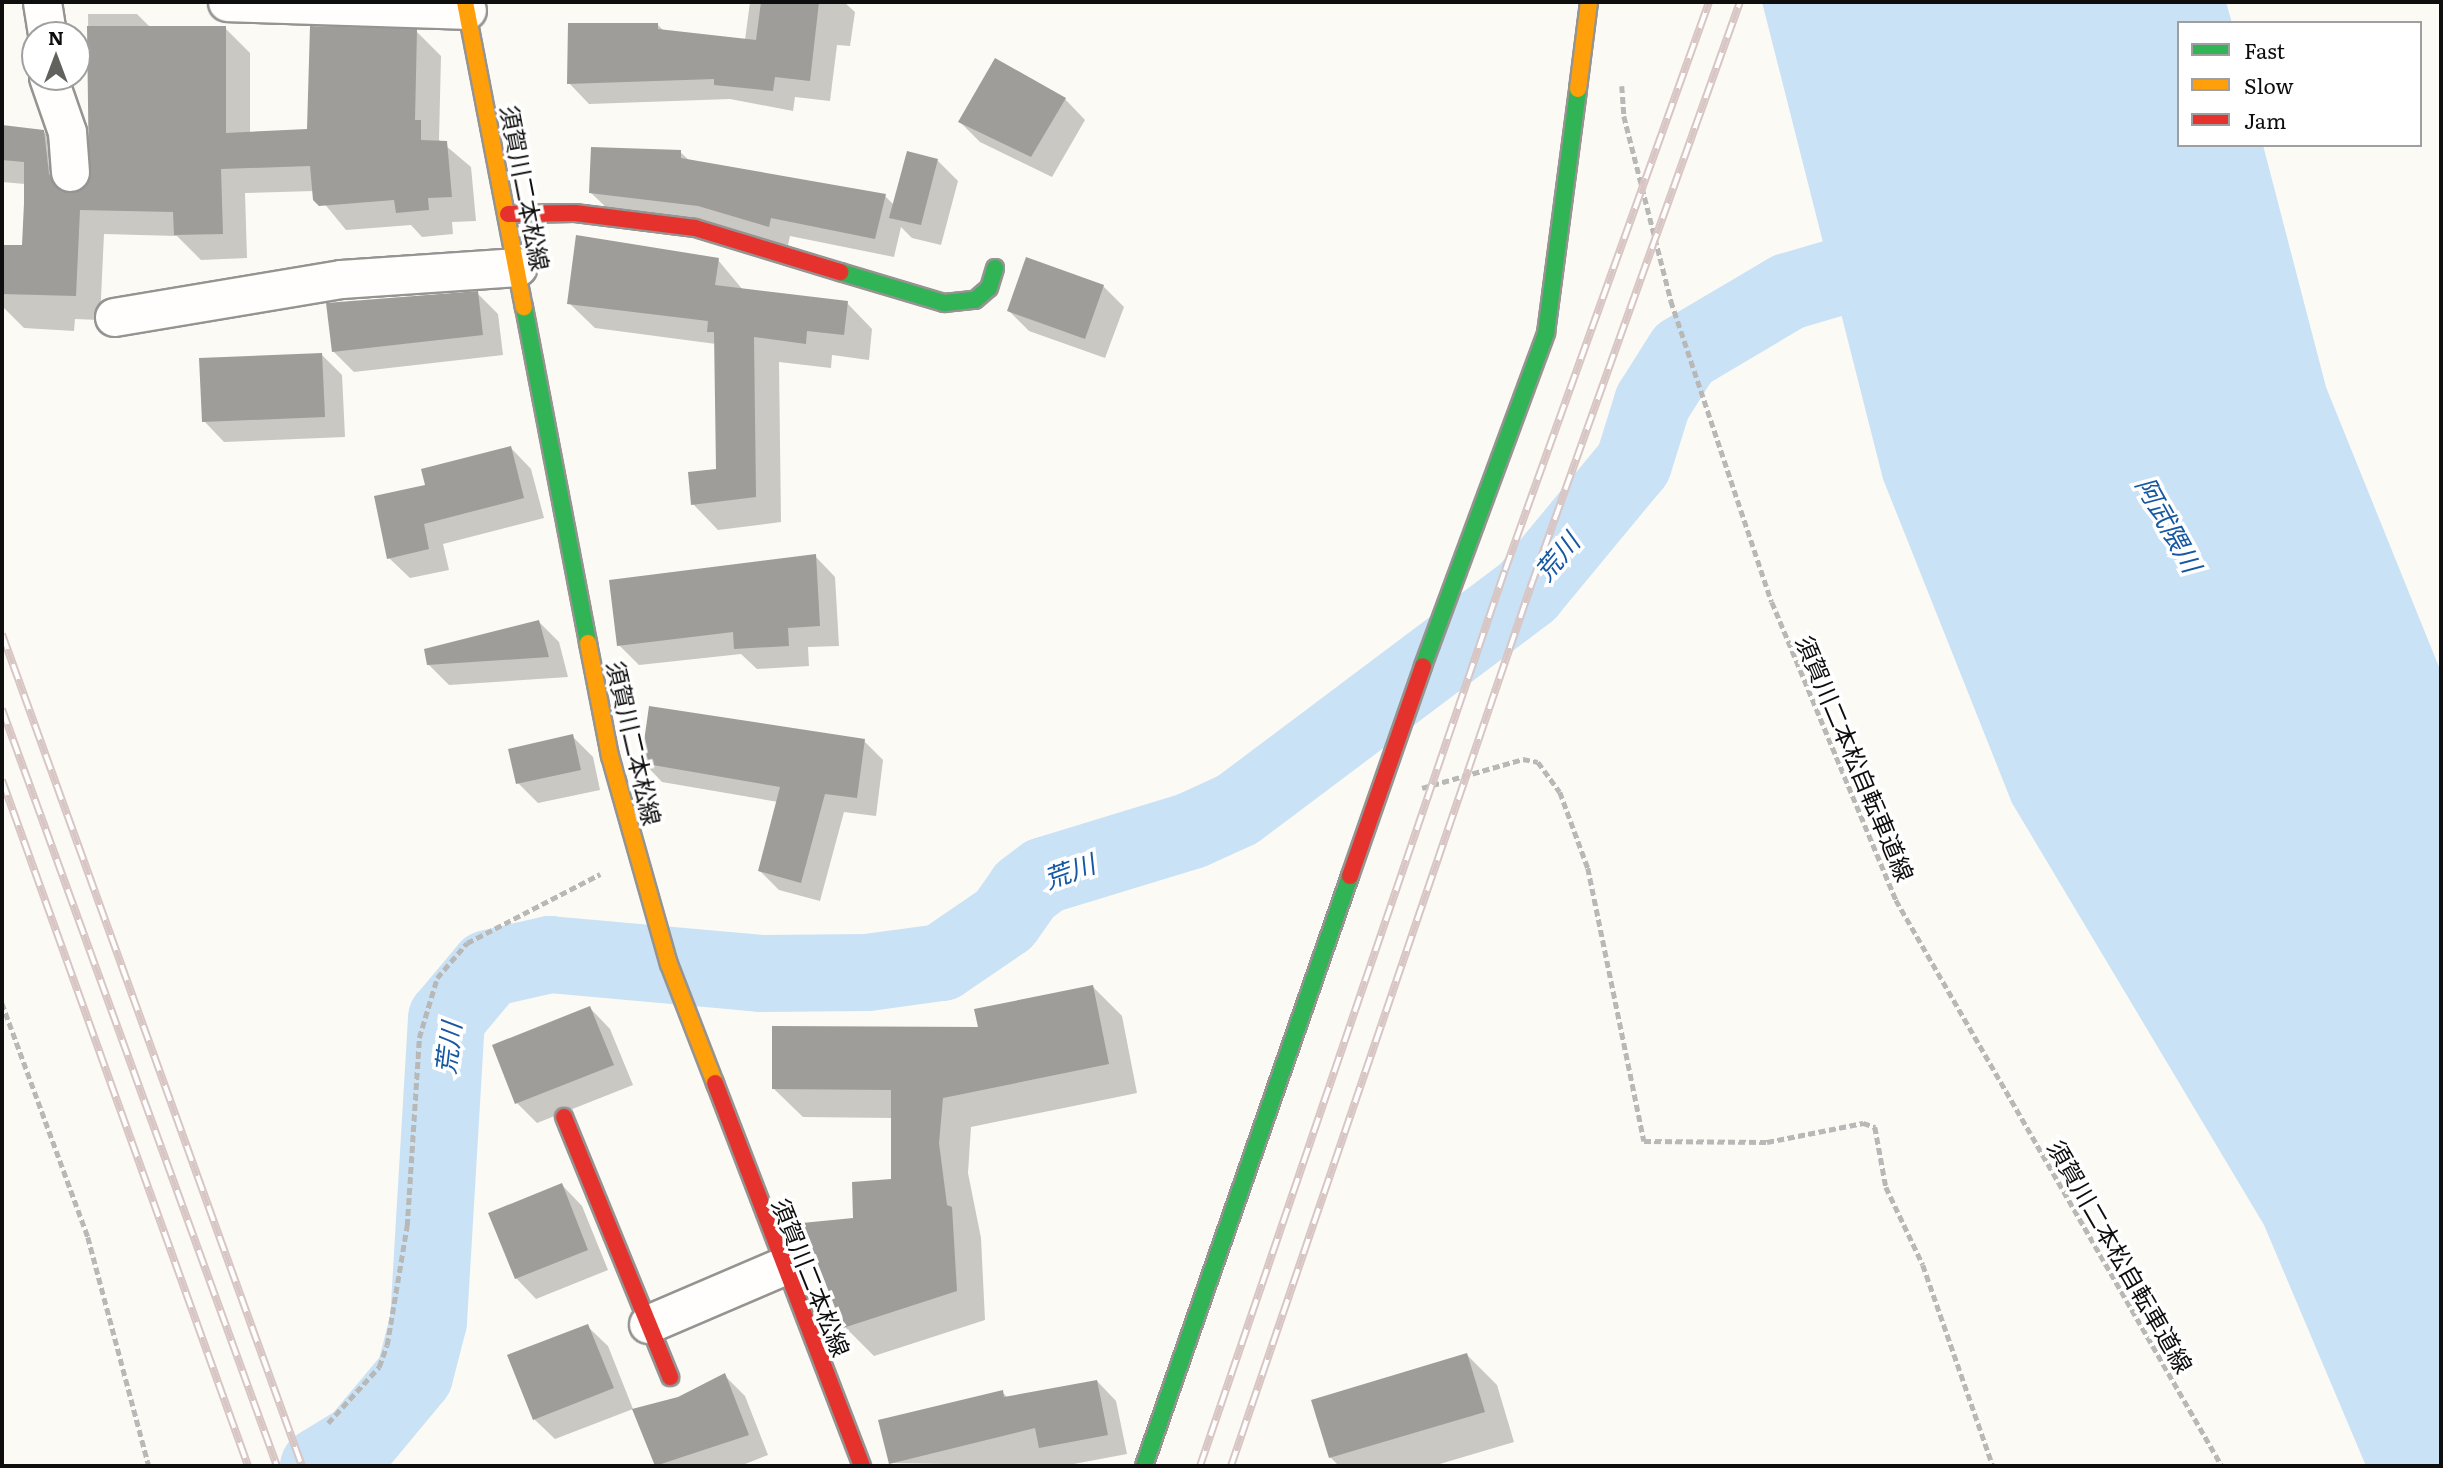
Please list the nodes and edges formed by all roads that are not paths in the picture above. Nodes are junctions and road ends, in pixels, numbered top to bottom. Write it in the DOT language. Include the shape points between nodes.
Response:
graph roads {
  1 [pos="42,2"];
  2 [pos="227,2"];
  3 [pos="1589,2"];
  4 [pos="466,6"];
  5 [pos="45,21"];
  6 [pos="53,91"];
  7 [pos="70,172"];
  8 [pos="508,214"];
  9 [pos="518,267"];
  10 [pos="995,268"];
  11 [pos="114,317"];
  12 [pos="564,1117"];
  13 [pos="783,1266"];
  14 [pos="648,1324"];
  15 [pos="670,1377"];
  16 [pos="862,1466"];
  17 [pos="1144,1466"];
  1 -- 5 [label="street"];
  2 -- 4 [label="street"];
  3 -- 17 [label="street" via="1546,333 1380,785 1261,1146"];
  4 -- 8 [label="street, 須賀川二本松線"];
  6 -- 7 [label="street" via="67,132"];
  8 -- 9 [label="street, 須賀川二本松線"];
  8 -- 10 [label="street" via="575,212 695,228 944,303 975,300 989,288"];
  9 -- 11 [label="street" via="341,279"];
  9 -- 13 [label="street, 須賀川二本松線" via="610,756 669,964"];
  12 -- 14 [label="street"];
  13 -- 14 [label="street"];
  13 -- 16 [label="street, 須賀川二本松線"];
  14 -- 15 [label="street"];
}
